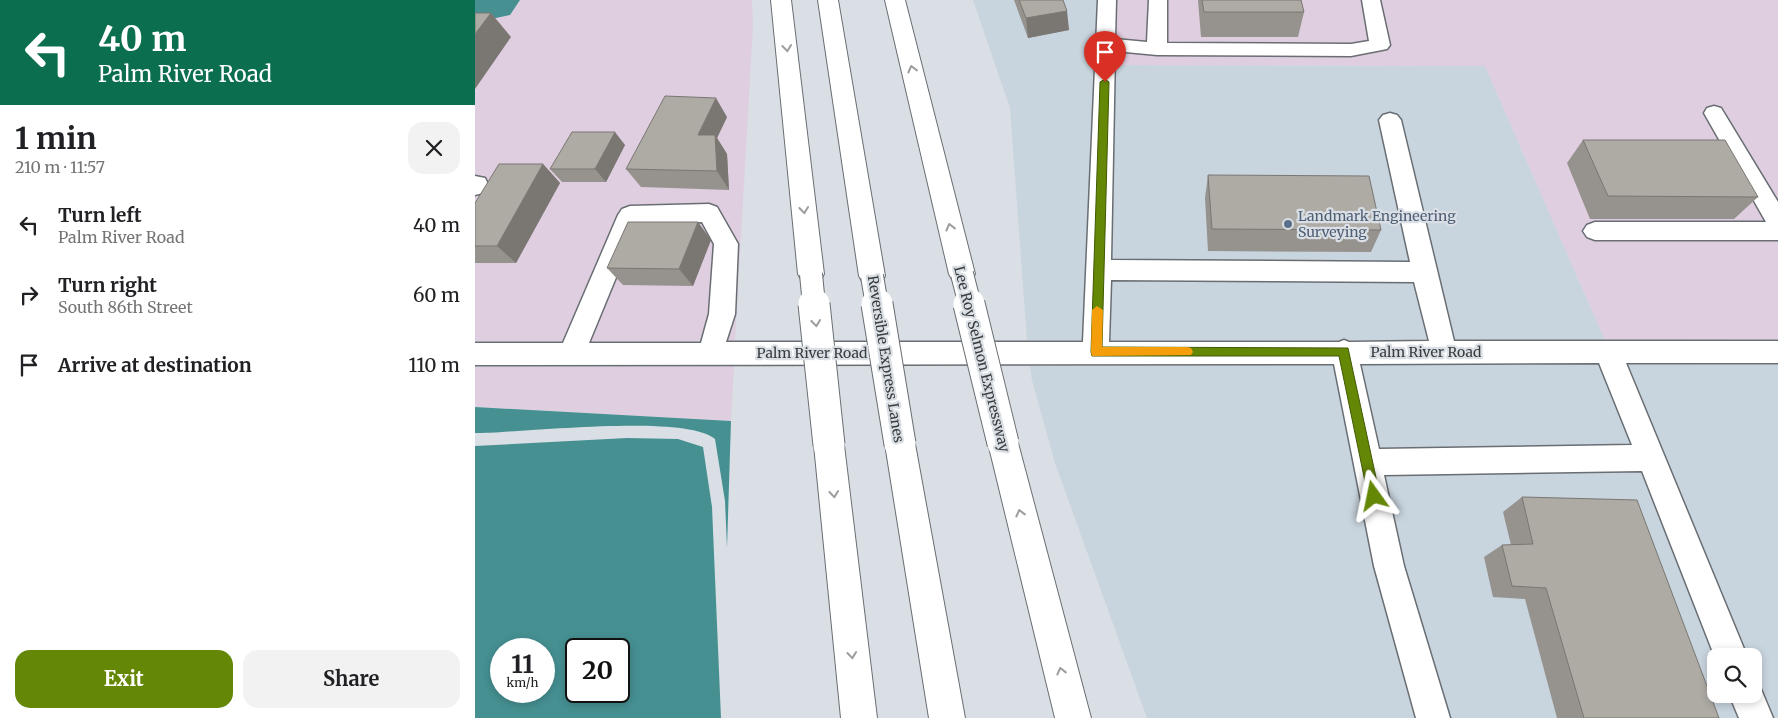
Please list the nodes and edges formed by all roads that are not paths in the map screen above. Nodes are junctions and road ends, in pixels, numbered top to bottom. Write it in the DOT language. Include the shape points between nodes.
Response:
graph roads {
  1 [pos="781,0"];
  2 [pos="828,0"];
  3 [pos="895,0"];
  4 [pos="1107,0"];
  5 [pos="1158,0"];
  6 [pos="1371,0"];
  7 [pos="1106,44"];
  8 [pos="1157,49"];
  9 [pos="1714,113"];
  10 [pos="1391,120"];
  11 [pos="1778,222"];
  12 [pos="1595,231"];
  13 [pos="1778,231"];
  14 [pos="1099,270"];
  15 [pos="1424,272"];
  16 [pos="1096,352"];
  17 [pos="1344,352"];
  18 [pos="1444,352"];
  19 [pos="1607,352"];
  20 [pos="1778,352"];
  21 [pos="475,354"];
  22 [pos="571,354"];
  23 [pos="710,354"];
  24 [pos="1651,458"];
  25 [pos="1367,462"];
  26 [pos="1728,648"];
  27 [pos="1750,703"];
  28 [pos="859,718"];
  29 [pos="947,718"];
  30 [pos="1073,718"];
  31 [pos="1433,718"];
  32 [pos="1756,718"];
  1 -- 28 [label="highway, one-way, bridge"];
  2 -- 29 [label="highway, Reversible Express Lanes, bridge"];
  30 -- 3 [label="highway, Lee Roy Selmon Expressway, one-way, bridge"];
  4 -- 7 [label="street"];
  5 -- 8 [label="street"];
  6 -- 8 [label="street" via="1380,45 1351,50"];
  7 -- 8 [label="street"];
  7 -- 14 [label="street"];
  9 -- 11 [label="street"];
  10 -- 15 [label="street"];
  12 -- 13 [label="street"];
  14 -- 15 [label="street"];
  14 -- 16 [label="street"];
  15 -- 18 [label="street"];
  16 -- 17 [label="street, Palm River Road"];
  16 -- 23 [label="street, Palm River Road"];
  17 -- 18 [label="street, Palm River Road"];
  17 -- 25 [label="street"];
  18 -- 19 [label="street, Palm River Road"];
  19 -- 20 [label="street, Palm River Road"];
  19 -- 24 [label="street"];
  21 -- 22 [label="street, Palm River Road"];
  22 -- 23 [label="street, Palm River Road"];
  22 -- 23 [label="street" via="630,216 709,214 726,244 722,314"];
  24 -- 25 [label="street"];
  24 -- 26 [label="street"];
  25 -- 31 [label="street" via="1389,566"];
  27 -- 32 [label="street"];
}
